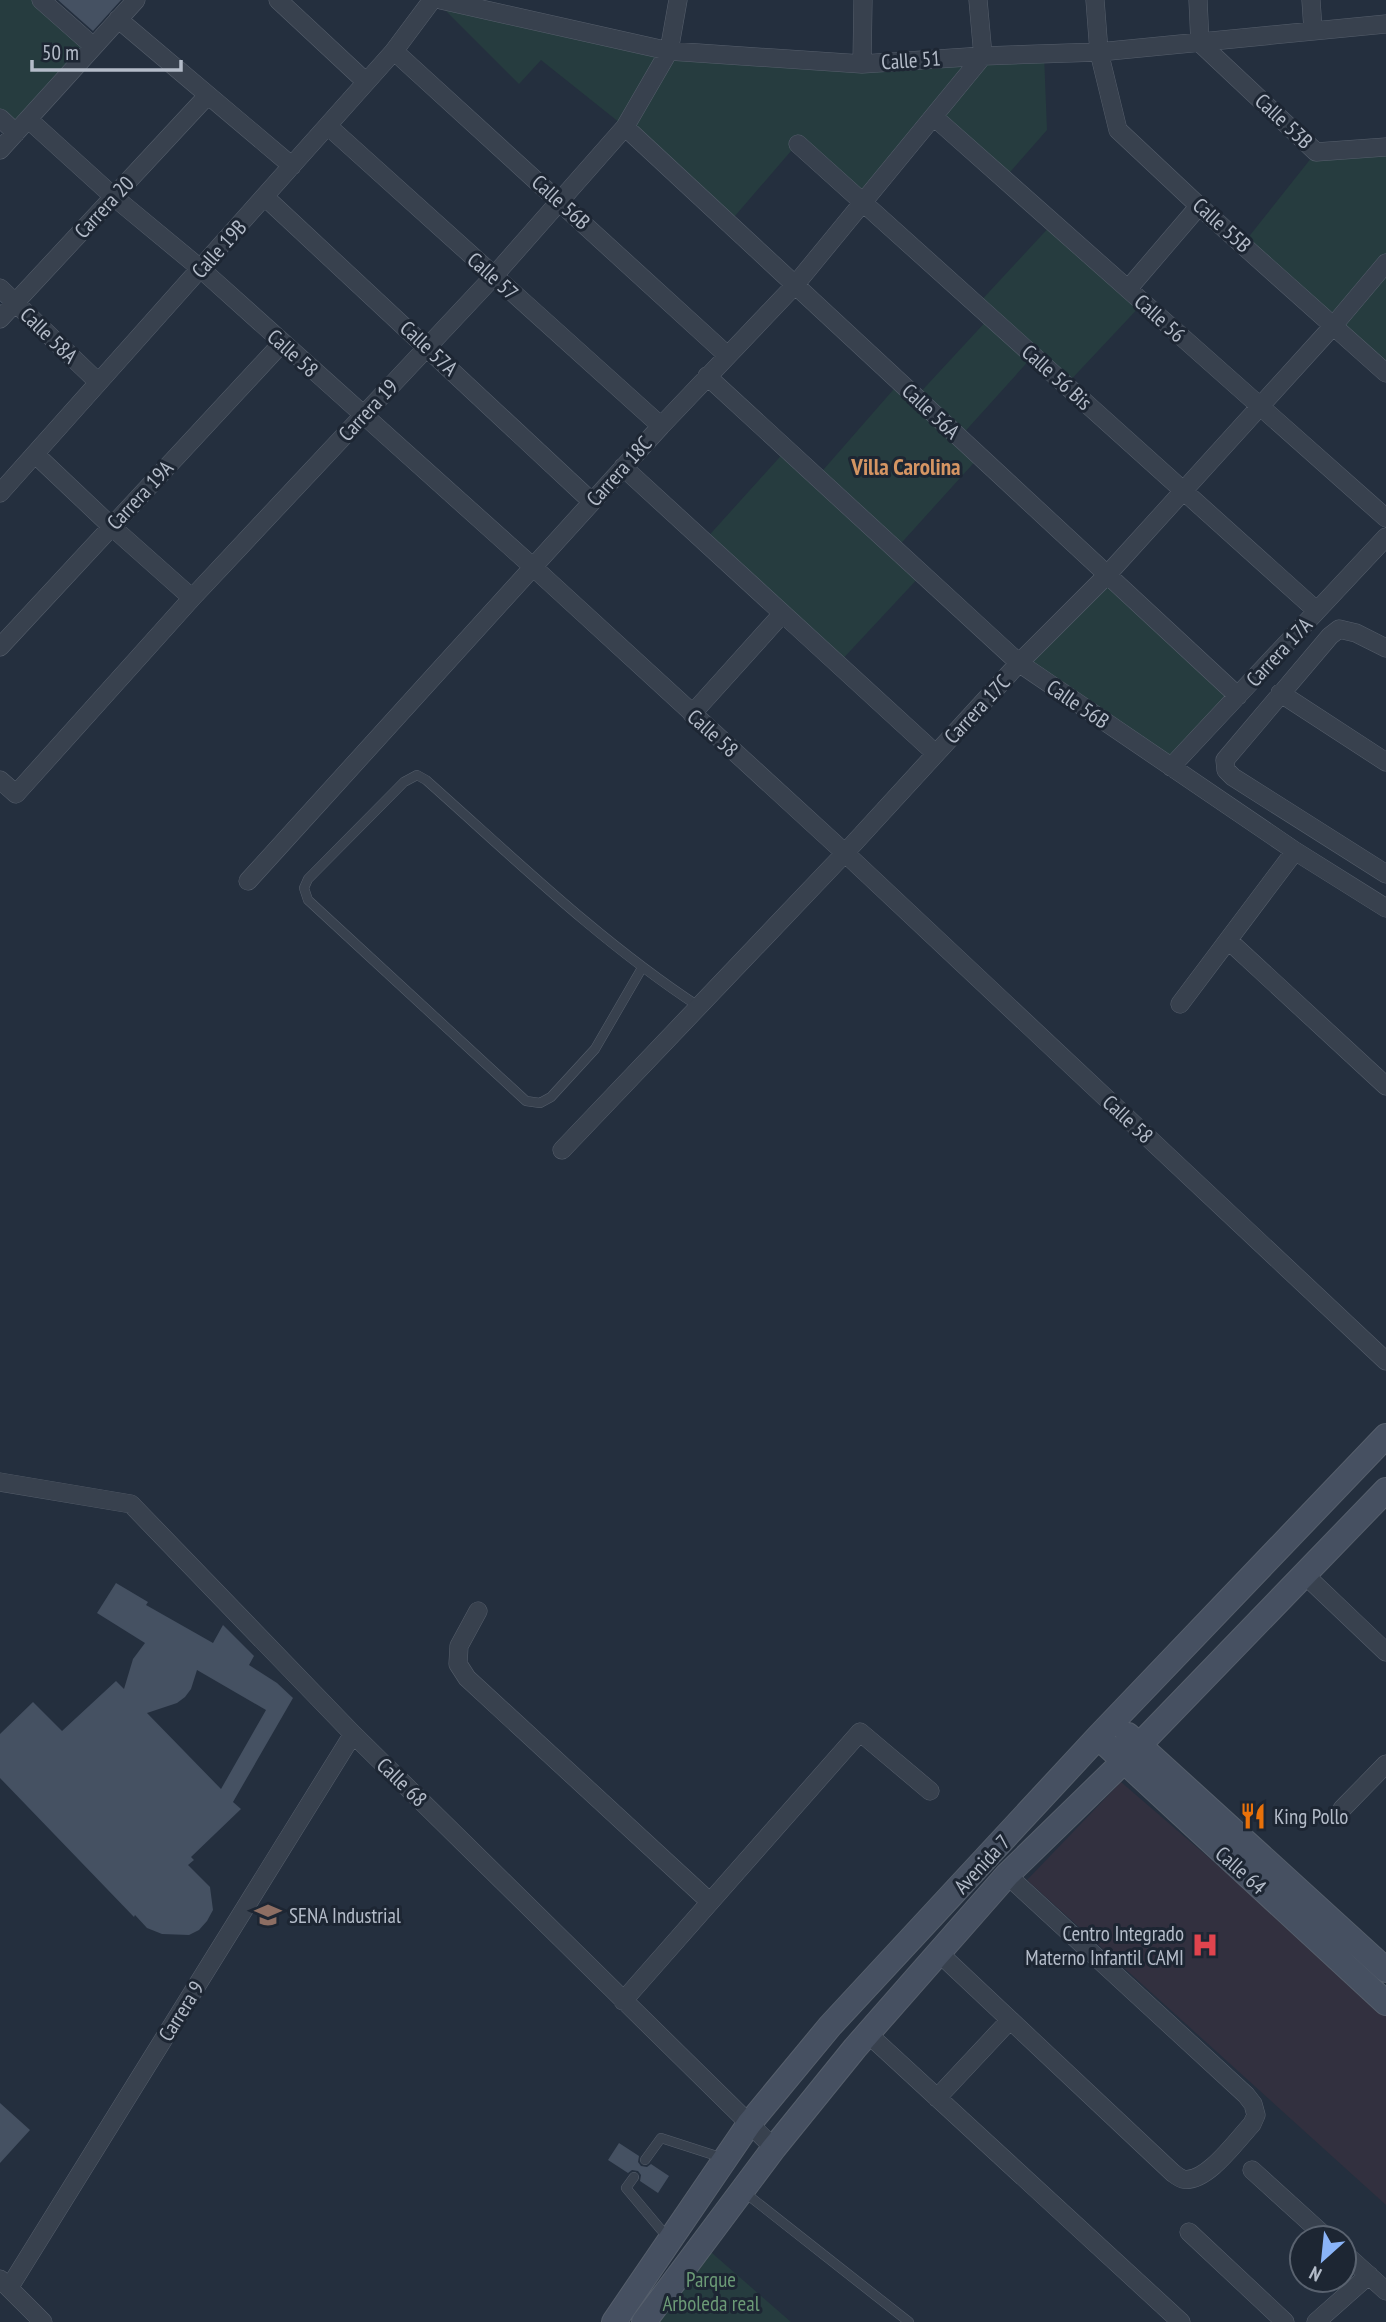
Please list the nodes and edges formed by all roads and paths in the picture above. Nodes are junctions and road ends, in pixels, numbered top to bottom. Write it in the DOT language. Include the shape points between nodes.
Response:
graph roads {
  1 [pos="41,0"];
  2 [pos="136,0"];
  3 [pos="278,0"];
  4 [pos="432,0"];
  5 [pos="441,0"];
  6 [pos="678,0"];
  7 [pos="863,0"];
  8 [pos="978,0"];
  9 [pos="1095,0"];
  10 [pos="1198,0"];
  11 [pos="1311,0"];
  12 [pos="494,6"];
  13 [pos="118,19"];
  14 [pos="1386,24"];
  15 [pos="1313,30"];
  16 [pos="1200,43"];
  17 [pos="93,46"];
  18 [pos="394,51"];
  19 [pos="669,51"];
  20 [pos="1098,52"];
  21 [pos="983,55"];
  22 [pos="862,64"];
  23 [pos="366,82"];
  24 [pos="208,95"];
  25 [pos="934,117"];
  26 [pos="0,118"];
  27 [pos="28,119"];
  28 [pos="328,126"];
  29 [pos="625,127"];
  30 [pos="16,133"];
  31 [pos="797,144"];
  32 [pos="1386,147"];
  33 [pos="0,150"];
  34 [pos="292,166"];
  35 [pos="114,197"];
  36 [pos="265,197"];
  37 [pos="560,201"];
  38 [pos="863,202"];
  39 [pos="1199,206"];
  40 [pos="1386,263"];
  41 [pos="201,269"];
  42 [pos="494,277"];
  43 [pos="795,285"];
  44 [pos="0,288"];
  45 [pos="1128,289"];
  46 [pos="15,302"];
  47 [pos="0,319"];
  48 [pos="1333,326"];
  49 [pos="282,343"];
  50 [pos="427,346"];
  51 [pos="727,355"];
  52 [pos="1386,373"];
  53 [pos="707,376"];
  54 [pos="97,382"];
  55 [pos="1260,406"];
  56 [pos="363,415"];
  57 [pos="661,426"];
  58 [pos="36,455"];
  59 [pos="623,467"];
  60 [pos="1183,491"];
  61 [pos="0,493"];
  62 [pos="592,501"];
  63 [pos="1386,518"];
  64 [pos="111,526"];
  65 [pos="1382,548"];
  66 [pos="533,567"];
  67 [pos="1107,575"];
  68 [pos="192,598"];
  69 [pos="1317,611"];
  70 [pos="782,614"];
  71 [pos="0,647"];
  72 [pos="1386,648"];
  73 [pos="1019,663"];
  74 [pos="1280,693"];
  75 [pos="1238,696"];
  76 [pos="692,713"];
  77 [pos="935,753"];
  78 [pos="1386,762"];
  79 [pos="1171,767"];
  80 [pos="0,780"];
  81 [pos="1295,851"];
  82 [pos="845,853"];
  83 [pos="1386,874"];
  84 [pos="248,881"];
  85 [pos="1386,908"];
  86 [pos="1228,940"];
  87 [pos="642,968"];
  88 [pos="1180,1004"];
  89 [pos="698,1006"];
  90 [pos="1386,1086"];
  91 [pos="562,1150"];
  92 [pos="1386,1361"];
  93 [pos="1386,1436"];
  94 [pos="0,1482"];
  95 [pos="1386,1490"];
  96 [pos="1305,1575"];
  97 [pos="478,1611"];
  98 [pos="1386,1652"];
  99 [pos="1105,1729"];
  100 [pos="353,1734"];
  101 [pos="1130,1753"];
  102 [pos="1386,1764"];
  103 [pos="930,1791"];
  104 [pos="1342,1809"];
  105 [pos="1007,1875"];
  106 [pos="710,1902"];
  107 [pos="939,1953"];
  108 [pos="1386,1970"];
  109 [pos="623,2001"];
  110 [pos="1386,2003"];
  111 [pos="1010,2020"];
  112 [pos="868,2034"];
  113 [pos="937,2098"];
  114 [pos="749,2124"];
  115 [pos="774,2148"];
  116 [pos="725,2159"];
  117 [pos="645,2160"];
  118 [pos="1252,2170"];
  119 [pos="634,2177"];
  120 [pos="743,2191"];
  121 [pos="1312,2224"];
  122 [pos="1189,2232"];
  123 [pos="670,2240"];
  124 [pos="1358,2265"];
  125 [pos="1369,2275"];
  126 [pos="5,2283"];
  127 [pos="1386,2291"];
  128 [pos="43,2322"];
  129 [pos="614,2322"];
  130 [pos="644,2322"];
  131 [pos="909,2322"];
  132 [pos="1181,2322"];
  133 [pos="1285,2322"];
  134 [pos="1316,2322"];
  1 -- 17 [label="street"];
  2 -- 13 [label="street"];
  3 -- 23 [label="street"];
  4 -- 18 [label="street, Calle 19B"];
  5 -- 12 [label="street, Calle 51"];
  6 -- 19 [label="street, Carrera 19"];
  7 -- 22 [label="street"];
  8 -- 21 [label="street"];
  9 -- 20 [label="street, Calle 55B"];
  10 -- 16 [label="street"];
  11 -- 15 [label="street"];
  12 -- 19 [label="street, Calle 51"];
  13 -- 17 [label="street"];
  13 -- 24 [label="street"];
  14 -- 15 [label="street, Calle 51"];
  15 -- 16 [label="street, Calle 51"];
  16 -- 20 [label="street, Calle 51"];
  16 -- 32 [label="street, Calle 53B" via="1316,152"];
  17 -- 27 [label="street"];
  18 -- 23 [label="street, Calle 19B"];
  18 -- 37 [label="street, Calle 56B"];
  19 -- 22 [label="street, Calle 51"];
  19 -- 29 [label="street, Carrera 19"];
  20 -- 21 [label="street, Calle 51"];
  20 -- 39 [label="street, Calle 55B" via="1118,130"];
  21 -- 22 [label="street, Calle 51"];
  21 -- 25 [label="street, Carrera 18C"];
  23 -- 28 [label="street, Calle 19B"];
  24 -- 34 [label="street"];
  24 -- 35 [label="street, Carrera 20"];
  25 -- 38 [label="street, Carrera 18C"];
  25 -- 45 [label="street, Calle 56"];
  26 -- 30 [label="street"];
  27 -- 30 [label="street"];
  27 -- 35 [label="street, Calle 58"];
  28 -- 34 [label="street, Calle 19B"];
  28 -- 42 [label="street, Calle 57"];
  29 -- 37 [label="street, Carrera 19"];
  29 -- 43 [label="street, Calle 56A"];
  30 -- 33 [label="street"];
  31 -- 38 [label="street, Calle 56 Bis"];
  34 -- 36 [label="street, Calle 19B"];
  35 -- 41 [label="street, Calle 58"];
  35 -- 46 [label="street, Carrera 20"];
  36 -- 41 [label="street, Calle 19B"];
  36 -- 50 [label="street, Calle 57A"];
  37 -- 42 [label="street, Carrera 19"];
  37 -- 51 [label="street, Calle 56B"];
  38 -- 43 [label="street, Carrera 18C"];
  38 -- 60 [label="street, Calle 56 Bis"];
  39 -- 45 [label="street"];
  39 -- 48 [label="street, Calle 55B"];
  40 -- 48 [label="street, Carrera 17C"];
  41 -- 49 [label="street, Calle 58"];
  41 -- 54 [label="street, Calle 19B"];
  42 -- 50 [label="street, Carrera 19"];
  42 -- 57 [label="street, Calle 57"];
  43 -- 51 [label="street, Carrera 18C"];
  43 -- 67 [label="street, Calle 56A"];
  44 -- 46 [label="street, Calle 58A"];
  45 -- 55 [label="street, Calle 56"];
  46 -- 47 [label="street, Carrera 20"];
  46 -- 54 [label="street, Calle 58A"];
  48 -- 52 [label="street, Calle 55B"];
  48 -- 55 [label="street, Carrera 17C"];
  49 -- 56 [label="street, Calle 58"];
  49 -- 64 [label="street, Carrera 19A"];
  50 -- 56 [label="street, Carrera 19"];
  50 -- 62 [label="street, Calle 57A"];
  51 -- 53 [label="street, Carrera 18C"];
  53 -- 57 [label="street, Carrera 18C"];
  53 -- 73 [label="street, Calle 56B"];
  54 -- 58 [label="street, Calle 19B"];
  55 -- 60 [label="street, Carrera 17C"];
  55 -- 63 [label="street, Calle 56"];
  56 -- 66 [label="street, Calle 58"];
  56 -- 68 [label="street, Carrera 19"];
  57 -- 59 [label="street, Carrera 18C"];
  58 -- 61 [label="street, Calle 19B"];
  58 -- 64 [label="street"];
  59 -- 62 [label="street, Carrera 18C"];
  59 -- 70 [label="street"];
  60 -- 67 [label="street, Carrera 17C"];
  60 -- 69 [label="street, Calle 56 Bis"];
  62 -- 66 [label="street, Carrera 18C"];
  64 -- 68 [label="street"];
  64 -- 71 [label="street, Carrera 19A"];
  65 -- 69 [label="street, Carrera 17A"];
  66 -- 76 [label="street, Calle 58"];
  66 -- 84 [label="street, Carrera 18C"];
  67 -- 73 [label="street, Carrera 17C"];
  67 -- 75 [label="street, Calle 56A"];
  68 -- 80 [label="street, Carrera 19" via="16,794"];
  69 -- 75 [label="street, Carrera 17A"];
  70 -- 76 [label="street"];
  70 -- 77 [label="street"];
  72 -- 74 [label="street" via="1339,629"];
  73 -- 77 [label="street, Carrera 17C"];
  73 -- 79 [label="street, Calle 56B"];
  74 -- 78 [label="street"];
  74 -- 83 [label="street" via="1225,760 1226,770"];
  75 -- 79 [label="street, Carrera 17A"];
  76 -- 82 [label="street, Calle 58"];
  77 -- 82 [label="street, Carrera 17C"];
  79 -- 81 [label="street, Calle 56B"];
  81 -- 85 [label="street, Calle 56B"];
  81 -- 86 [label="street"];
  82 -- 89 [label="street, Carrera 17C"];
  82 -- 92 [label="street, Calle 58"];
  86 -- 88 [label="street"];
  86 -- 90 [label="street"];
  87 -- 87 [label="lane" via="594,1049 551,1097 540,1103 526,1101 309,900 304,888 308,878 404,782 417,775"];
  87 -- 89 [label="lane"];
  89 -- 91 [label="street, Carrera 17C"];
  93 -- 99 [label="main road, Avenida 7"];
  94 -- 100 [label="street, Calle 68" via="131,1504"];
  95 -- 96 [label="main road, Avenida 7"];
  96 -- 98 [label="street"];
  96 -- 101 [label="main road, Avenida 7"];
  97 -- 106 [label="street" via="459,1646 458,1664 467,1678"];
  99 -- 101 [label="main road, Calle 64"];
  99 -- 114 [label="main road, Avenida 7" via="830,2026"];
  100 -- 109 [label="street, Calle 68"];
  100 -- 126 [label="street, Carrera 9"];
  101 -- 105 [label="main road, Avenida 7"];
  101 -- 108 [label="main road, Calle 64"];
  101 -- 110 [label="main road, Calle 64"];
  102 -- 104 [label="street"];
  103 -- 106 [label="street" via="860,1732"];
  105 -- 107 [label="main road, Avenida 7"];
  105 -- 111 [label="street" via="1246,2095 1256,2115 1208,2171 1183,2179"];
  106 -- 109 [label="street"];
  107 -- 111 [label="street"];
  107 -- 112 [label="main road, Avenida 7"];
  109 -- 114 [label="street, Calle 68"];
  111 -- 113 [label="street"];
  112 -- 113 [label="street"];
  112 -- 115 [label="main road, Avenida 7"];
  113 -- 132 [label="street"];
  114 -- 115 [label="street, Calle 68"];
  114 -- 116 [label="main road, Avenida 7"];
  115 -- 120 [label="main road, Avenida 7"];
  116 -- 117 [label="lane" via="661,2137"];
  116 -- 123 [label="main road, Avenida 7"];
  118 -- 121 [label="street"];
  119 -- 123 [label="lane" via="626,2188"];
  120 -- 130 [label="main road, Avenida 7"];
  120 -- 131 [label="lane"];
  122 -- 133 [label="street"];
  123 -- 129 [label="main road, Avenida 7"];
  124 -- 125 [label="street"];
  125 -- 127 [label="street"];
  125 -- 134 [label="street"];
  126 -- 128 [label="street"];
}
